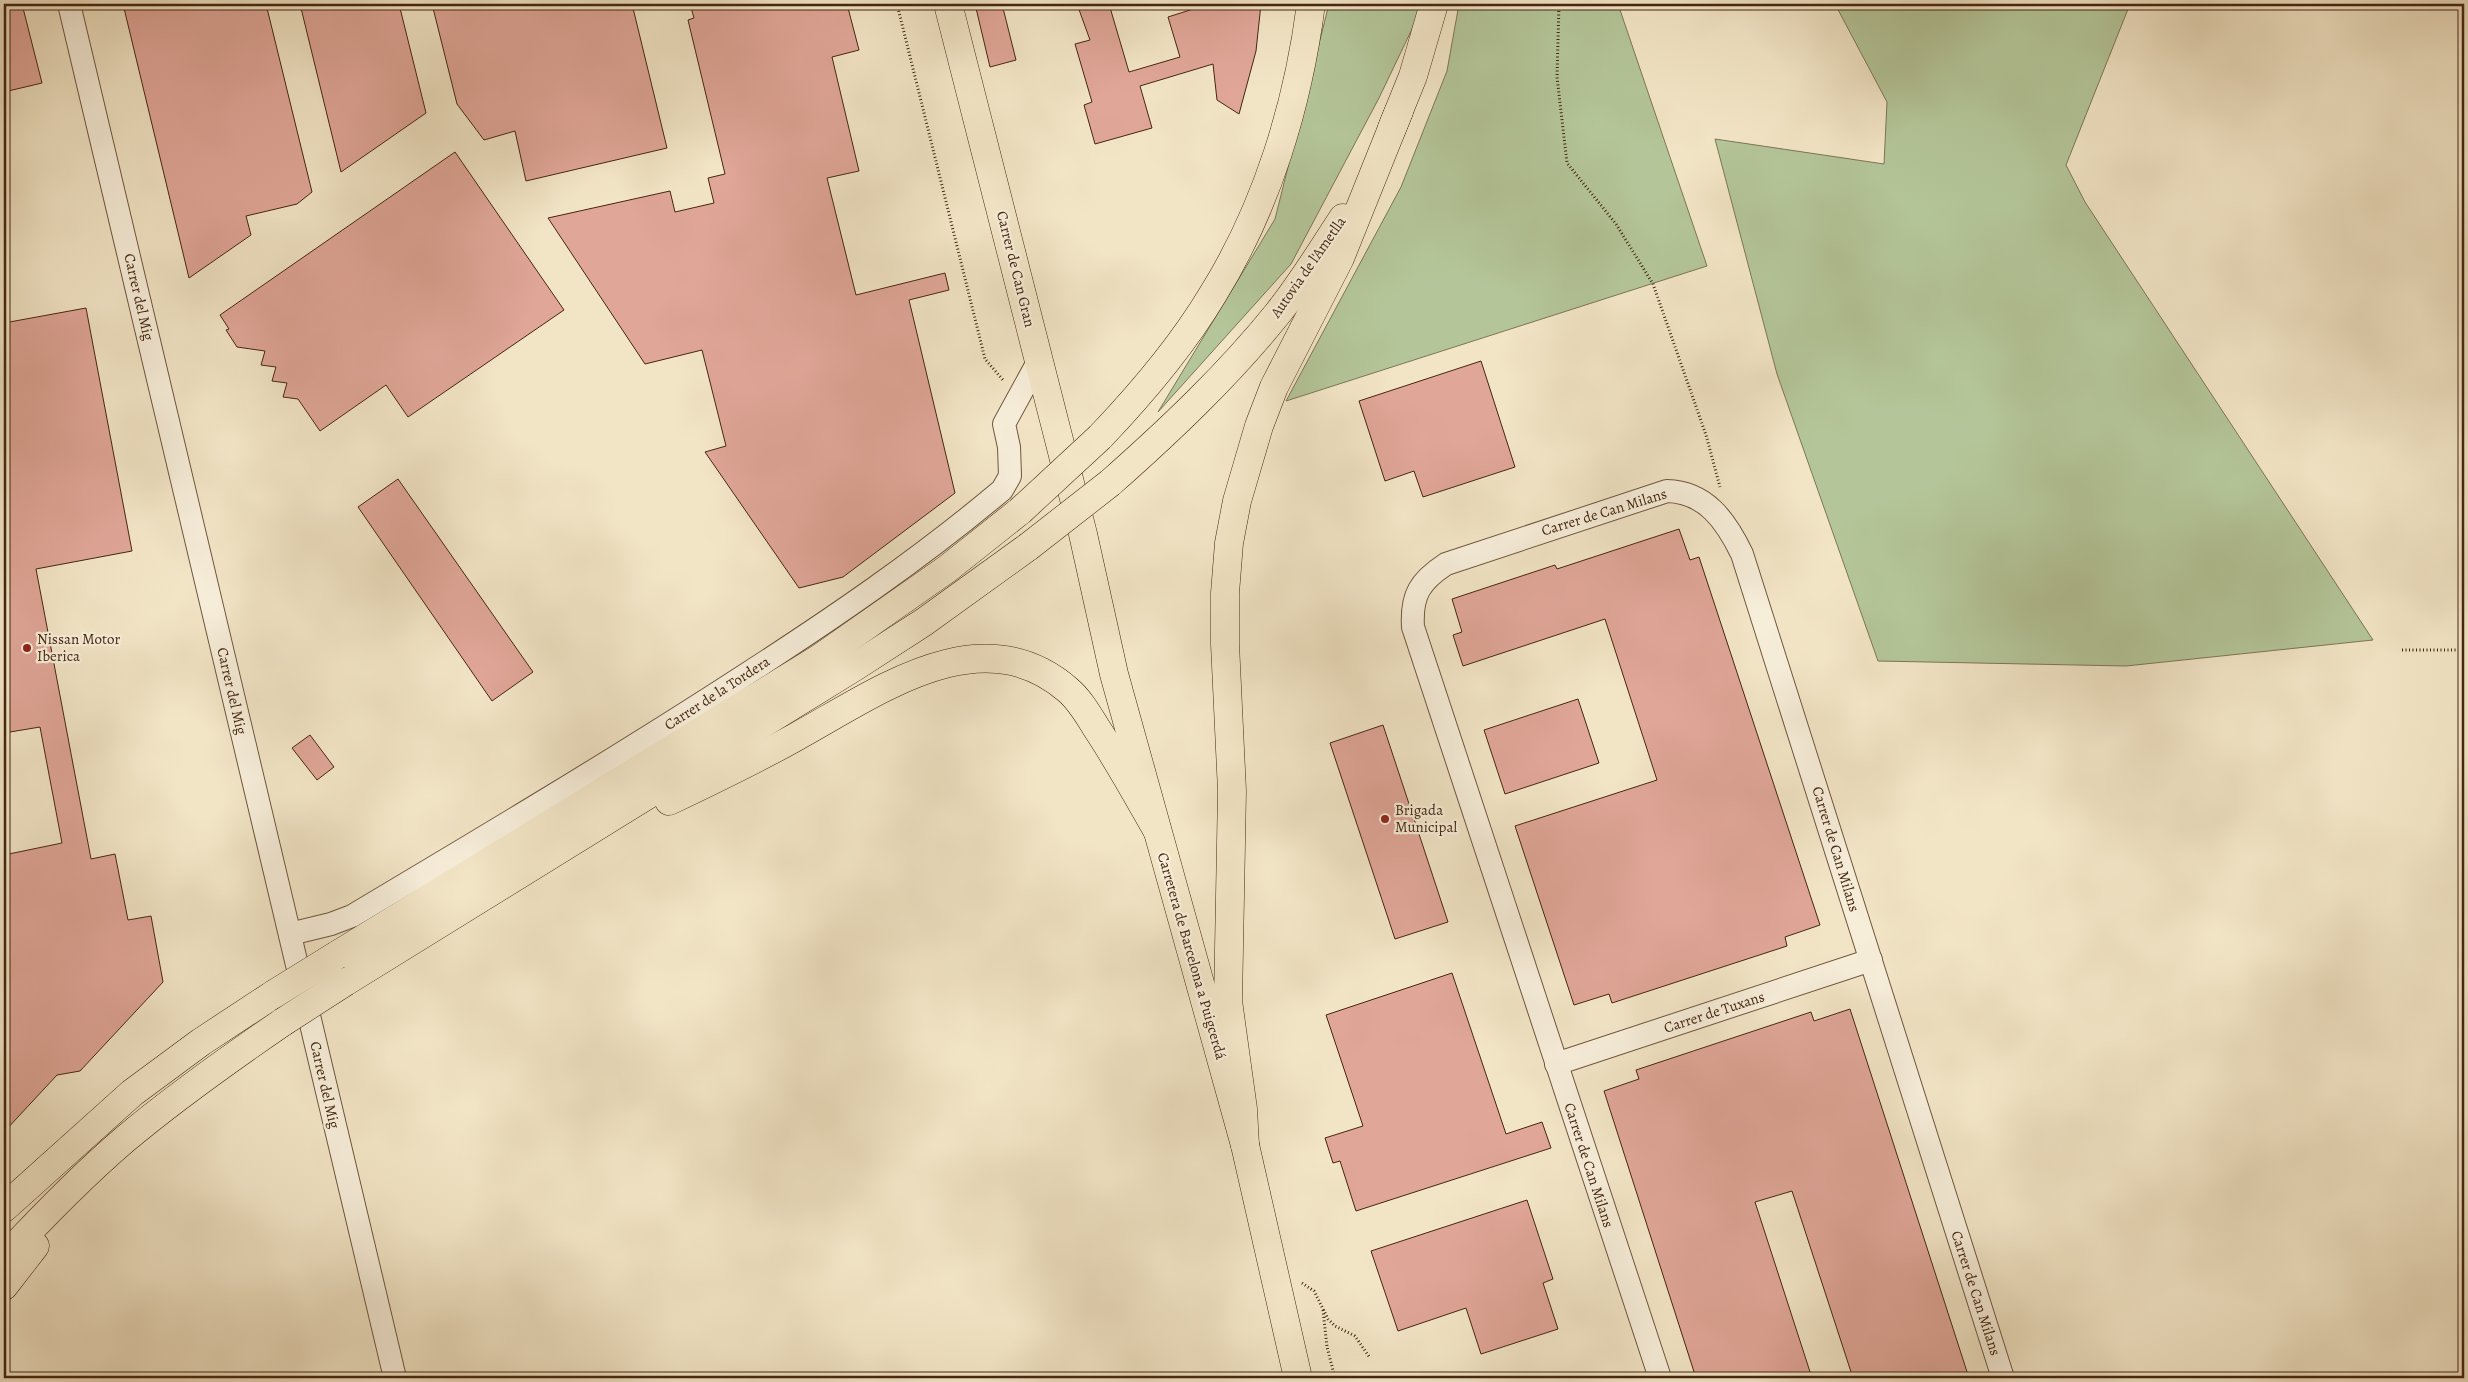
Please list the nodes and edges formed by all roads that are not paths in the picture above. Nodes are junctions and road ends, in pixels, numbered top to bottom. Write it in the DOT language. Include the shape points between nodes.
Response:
graph roads {
  1 [pos="69,4"];
  2 [pos="948,4"];
  3 [pos="1311,4"];
  4 [pos="1434,4"];
  5 [pos="1399,111"];
  6 [pos="1039,360"];
  7 [pos="1083,534"];
  8 [pos="1157,830"];
  9 [pos="520,874"];
  10 [pos="290,934"];
  11 [pos="1871,960"];
  12 [pos="1556,1064"];
  13 [pos="1245,1145"];
  14 [pos="99,1162"];
  15 [pos="41,1174"];
  16 [pos="4,1208"];
  17 [pos="4,1213"];
  18 [pos="4,1258"];
  19 [pos="4,1286"];
  20 [pos="395,1378"];
  21 [pos="1298,1378"];
  22 [pos="1660,1378"];
  23 [pos="2003,1378"];
  1 -- 10 [label="street, Carrer del Mig"];
  2 -- 6 [label="main road, Carrer de Can Gran"];
  3 -- 15 [label="main road, bridge" via="1305,48 1288,117 1272,172 1243,238 1214,294 1178,345 1138,397 1074,463 939,575 820,658 200,1042 102,1118"];
  4 -- 5 [label="main road, Autovia de l'Ametlla"];
  5 -- 9 [label="main road, Autovia de l'Ametlla, bridge" via="1352,204 1279,311 1200,399 1110,483 924,622"];
  5 -- 13 [label="main road" via="1340,258 1271,394 1246,464 1229,543 1225,619 1225,681 1232,791 1228,1001"];
  6 -- 7 [label="main road, Carrer de Can Gran"];
  6 -- 10 [label="street, Carrer de la Tordera" via="1004,424 1010,476 1002,490 908,565 640,743 352,916"];
  7 -- 8 [label="main road, Carretera de Barcelona a Puigcerdá" via="1114,674"];
  8 -- 9 [label="main road" via="1097,728 1068,690 1027,666 983,659 958,660 936,664 909,675 761,756"];
  8 -- 13 [label="main road, Carretera de Barcelona a Puigcerdá"];
  9 -- 14 [label="main road, bridge" via="283,1022 187,1090"];
  10 -- 20 [label="street, Carrer del Mig"];
  11 -- 12 [label="street, Carrer de Tuxans"];
  11 -- 12 [label="street, Carrer de Can Milans" via="1749,573 1733,536 1710,508 1683,492 1667,491 1464,556 1430,574 1420,587 1414,599 1413,627"];
  11 -- 23 [label="street, Carrer de Can Milans"];
  12 -- 22 [label="street, Carrer de Can Milans"];
  13 -- 21 [label="main road, Carretera de Barcelona a Puigcerdá"];
  14 -- 18 [label="main road"];
  14 -- 19 [label="main road"];
  15 -- 16 [label="main road"];
  15 -- 17 [label="main road"];
}
